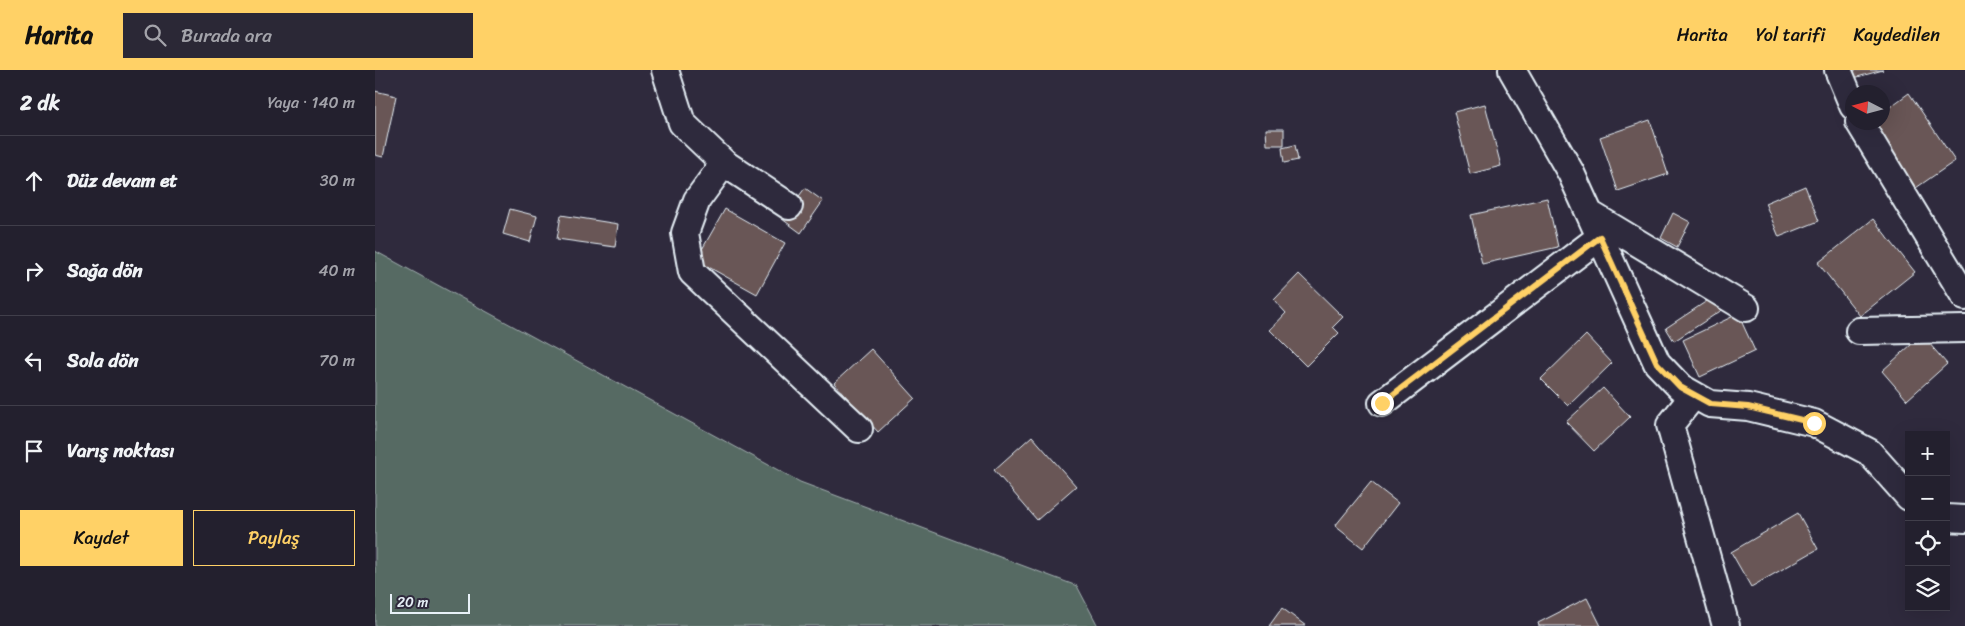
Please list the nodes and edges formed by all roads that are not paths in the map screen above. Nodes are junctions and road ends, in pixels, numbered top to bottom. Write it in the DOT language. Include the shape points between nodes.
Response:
graph roads {
  1 [pos="665,70"];
  2 [pos="1512,70"];
  3 [pos="1838,70"];
  4 [pos="1845,87"];
  5 [pos="1864,130"];
  6 [pos="724,163"];
  7 [pos="789,206"];
  8 [pos="1595,226"];
  9 [pos="1965,297"];
  10 [pos="1745,308"];
  11 [pos="1965,329"];
  12 [pos="1859,331"];
  13 [pos="1695,395"];
  14 [pos="1382,403"];
  15 [pos="859,428"];
  16 [pos="1905,492"];
  17 [pos="1950,518"];
  18 [pos="1965,519"];
  19 [pos="1726,626"];
  1 -- 6 [label="street" via="682,122"];
  2 -- 8 [label="street" via="1571,173"];
  3 -- 4 [label="street"];
  5 -- 9 [label="street"];
  6 -- 7 [label="street"];
  6 -- 15 [label="street" via="697,200 685,233 692,272"];
  8 -- 10 [label="street"];
  8 -- 13 [label="street" via="1657,363 1680,387"];
  8 -- 14 [label="street"];
  11 -- 12 [label="street"];
  13 -- 16 [label="street" via="1711,404 1748,407 1814,423 1869,452"];
  13 -- 19 [label="street" via="1670,425"];
  17 -- 18 [label="street"];
}
